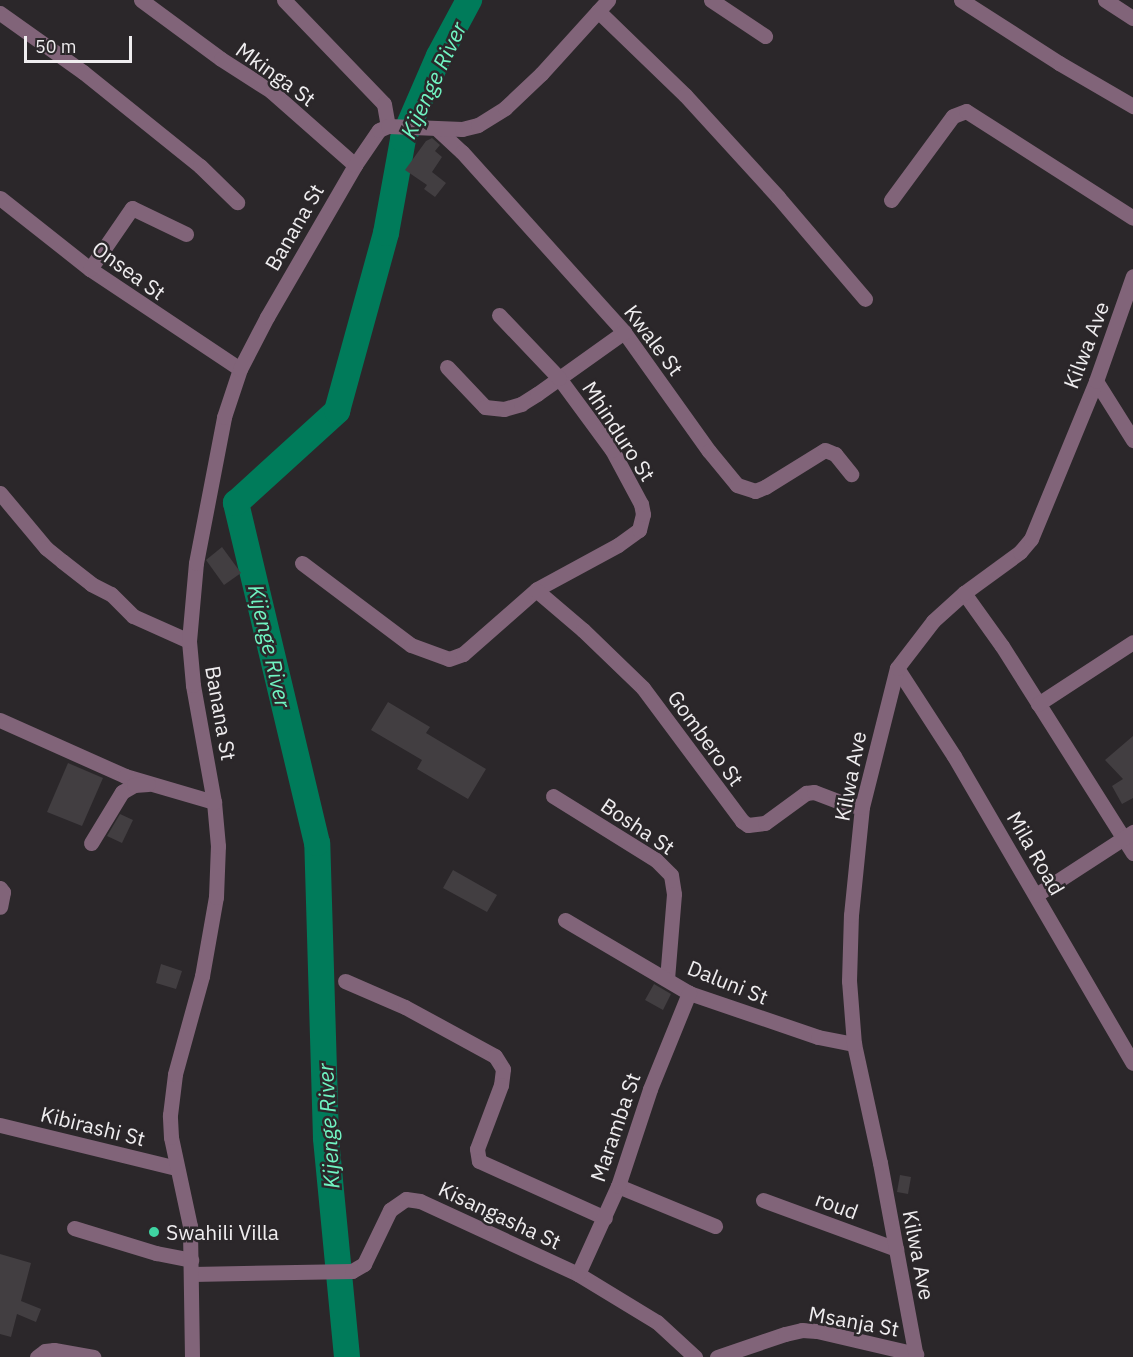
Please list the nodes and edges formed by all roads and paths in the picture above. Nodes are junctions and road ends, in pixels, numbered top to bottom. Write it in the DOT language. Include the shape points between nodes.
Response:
graph roads {
  1 [pos="141,0"];
  2 [pos="284,0"];
  3 [pos="711,0"];
  4 [pos="961,0"];
  5 [pos="1105,0"];
  6 [pos="603,6"];
  7 [pos="0,14"];
  8 [pos="1133,18"];
  9 [pos="765,36"];
  10 [pos="1133,106"];
  11 [pos="393,127"];
  12 [pos="428,128"];
  13 [pos="355,165"];
  14 [pos="0,198"];
  15 [pos="891,200"];
  16 [pos="237,202"];
  17 [pos="1133,218"];
  18 [pos="186,234"];
  19 [pos="90,269"];
  20 [pos="1133,276"];
  21 [pos="865,299"];
  22 [pos="499,315"];
  23 [pos="624,332"];
  24 [pos="447,367"];
  25 [pos="240,369"];
  26 [pos="559,378"];
  27 [pos="1096,381"];
  28 [pos="1133,440"];
  29 [pos="851,474"];
  30 [pos="0,493"];
  31 [pos="302,563"];
  32 [pos="536,590"];
  33 [pos="964,593"];
  34 [pos="189,641"];
  35 [pos="1133,642"];
  36 [pos="897,668"];
  37 [pos="1038,704"];
  38 [pos="0,720"];
  39 [pos="148,784"];
  40 [pos="553,796"];
  41 [pos="214,802"];
  42 [pos="862,807"];
  43 [pos="1127,835"];
  44 [pos="91,843"];
  45 [pos="1133,853"];
  46 [pos="0,888"];
  47 [pos="1036,895"];
  48 [pos="0,907"];
  49 [pos="565,920"];
  50 [pos="667,979"];
  51 [pos="345,981"];
  52 [pos="688,993"];
  53 [pos="1127,1039"];
  54 [pos="854,1044"];
  55 [pos="1133,1063"];
  56 [pos="1,1130"];
  57 [pos="176,1168"];
  58 [pos="618,1186"];
  59 [pos="764,1200"];
  60 [pos="605,1218"];
  61 [pos="715,1226"];
  62 [pos="74,1228"];
  63 [pos="896,1249"];
  64 [pos="191,1267"];
  65 [pos="578,1274"];
  66 [pos="916,1356"];
  67 [pos="36,1357"];
  68 [pos="93,1357"];
  69 [pos="192,1357"];
  70 [pos="695,1357"];
  71 [pos="717,1357"];
  1 -- 13 [label="street, Mkinga St" via="271,91"];
  2 -- 11 [label="street" via="384,104"];
  3 -- 9 [label="street"];
  4 -- 10 [label="street"];
  5 -- 8 [label="street"];
  6 -- 12 [label="street" via="505,108 462,129"];
  6 -- 21 [label="street" via="778,196"];
  7 -- 16 [label="street" via="83,72 200,166"];
  11 -- 12 [label="street"];
  11 -- 13 [label="street, Banana St" via="379,130"];
  12 -- 23 [label="street, Kwale St" via="462,152"];
  13 -- 25 [label="street, Banana St"];
  14 -- 19 [label="street, Onsea St"];
  15 -- 17 [label="street" via="952,116 966,111"];
  18 -- 19 [label="street" via="132,208"];
  19 -- 25 [label="street, Onsea St"];
  20 -- 27 [label="street, Kilwa Ave"];
  22 -- 26 [label="street, Mhinduro St"];
  23 -- 26 [label="street"];
  23 -- 29 [label="street, Kwale St" via="737,485 754,491 765,487 825,450 835,454"];
  24 -- 26 [label="street" via="484,407 494,409 521,404"];
  25 -- 34 [label="street, Banana St" via="224,417 200,540"];
  26 -- 32 [label="street, Mhinduro St" via="612,450 643,514 635,535"];
  27 -- 28 [label="street"];
  27 -- 33 [label="street, Kilwa Ave" via="1031,539 1020,552"];
  30 -- 34 [label="street" via="46,548 86,580 111,594 133,616"];
  31 -- 32 [label="street, Mhinduro St" via="411,645 449,659 463,654"];
  32 -- 42 [label="street, Gombero St" via="643,688 748,825 765,823 806,793"];
  33 -- 36 [label="street, Kilwa Ave" via="933,621"];
  33 -- 37 [label="street"];
  34 -- 41 [label="street, Banana St" via="196,706"];
  35 -- 37 [label="street"];
  36 -- 42 [label="street, Kilwa Ave"];
  36 -- 47 [label="street, Mila Road"];
  37 -- 43 [label="street"];
  38 -- 39 [label="street"];
  39 -- 41 [label="street"];
  39 -- 44 [label="street" via="134,785 122,792"];
  40 -- 50 [label="street, Bosha St" via="656,860 671,875 674,894"];
  41 -- 57 [label="street, Banana St" via="218,846 216,897 202,976 178,1056 171,1095"];
  42 -- 54 [label="street, Kilwa Ave" via="850,915 849,981"];
  43 -- 45 [label="street"];
  43 -- 47 [label="street"];
  46 -- 48 [label="street"];
  47 -- 53 [label="street, Mila Road"];
  49 -- 50 [label="street, Daluni St"];
  50 -- 52 [label="street, Daluni St"];
  51 -- 60 [label="street" via="405,1007 495,1056 503,1069 501,1085 477,1149 479,1161"];
  52 -- 54 [label="street, Daluni St" via="818,1037"];
  52 -- 58 [label="street, Maramba St"];
  53 -- 55 [label="street, Mila Road"];
  54 -- 63 [label="street, Kilwa Ave"];
  56 -- 57 [label="street, Kibirashi St"];
  57 -- 64 [label="street, Banana St" via="190,1226"];
  58 -- 60 [label="street, Maramba St"];
  58 -- 61 [label="street"];
  59 -- 63 [label="street, roud"];
  60 -- 65 [label="street, Maramba St"];
  62 -- 64 [label="street"];
  63 -- 66 [label="street, Kilwa Ave"];
  64 -- 65 [label="street, Kisangasha St" via="357,1270 364,1264 390,1210 406,1199 420,1201"];
  64 -- 69 [label="street, Banana St"];
  65 -- 70 [label="street, Kisangasha St" via="657,1322"];
  66 -- 71 [label="street, Msanja St" via="802,1330"];
  67 -- 68 [label="street" via="54,1350"];
}
